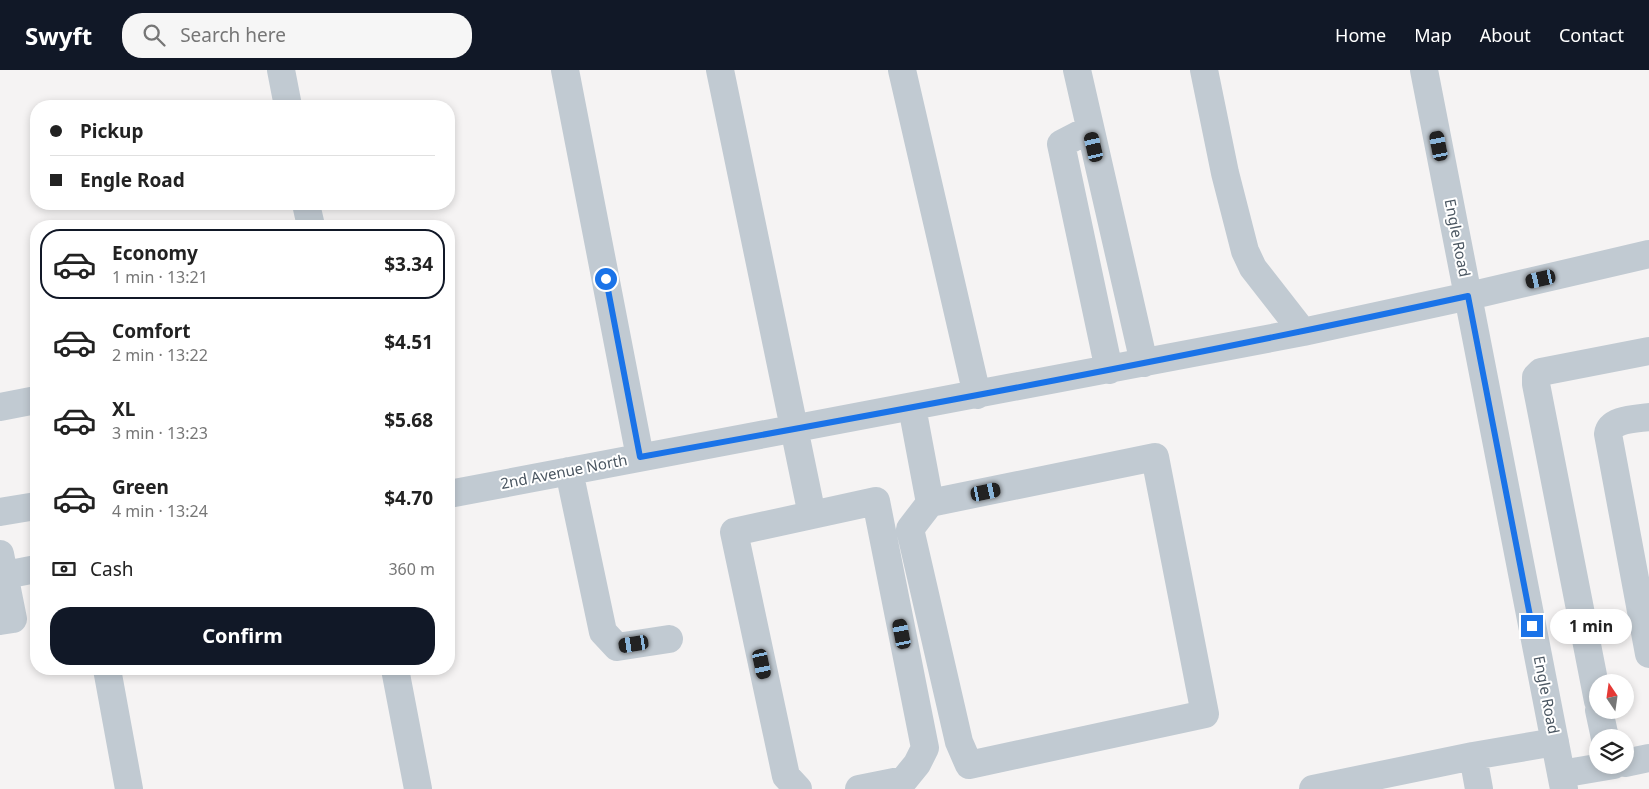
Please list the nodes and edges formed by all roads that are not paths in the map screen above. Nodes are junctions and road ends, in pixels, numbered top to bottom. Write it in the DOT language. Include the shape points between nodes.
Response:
graph roads {
  1 [pos="281,70"];
  2 [pos="565,70"];
  3 [pos="720,70"];
  4 [pos="902,70"];
  5 [pos="1077,70"];
  6 [pos="1204,70"];
  7 [pos="1424,70"];
  8 [pos="287,100"];
  9 [pos="1090,128"];
  10 [pos="1649,254"];
  11 [pos="1468,296"];
  12 [pos="1303,332"];
  13 [pos="1649,351"];
  14 [pos="1144,363"];
  15 [pos="1108,370"];
  16 [pos="978,395"];
  17 [pos="30,401"];
  18 [pos="0,407"];
  19 [pos="912,407"];
  20 [pos="1649,416"];
  21 [pos="794,429"];
  22 [pos="640,457"];
  23 [pos="569,471"];
  24 [pos="455,493"];
  25 [pos="930,503"];
  26 [pos="30,507"];
  27 [pos="0,512"];
  28 [pos="812,515"];
  29 [pos="1,568"];
  30 [pos="30,569"];
  31 [pos="0,621"];
  32 [pos="669,639"];
  33 [pos="1649,654"];
  34 [pos="1593,674"];
  35 [pos="108,675"];
  36 [pos="396,675"];
  37 [pos="1555,742"];
  38 [pos="1473,756"];
  39 [pos="1649,758"];
  40 [pos="1634,763"];
  41 [pos="1598,774"];
  42 [pos="1563,782"];
  43 [pos="129,789"];
  44 [pos="418,789"];
  45 [pos="798,789"];
  46 [pos="860,789"];
  47 [pos="1313,789"];
  48 [pos="1479,789"];
  1 -- 8 [label="street"];
  2 -- 22 [label="street"];
  3 -- 21 [label="street"];
  4 -- 16 [label="street"];
  5 -- 9 [label="street"];
  6 -- 12 [label="street" via="1245,251 1253,268"];
  7 -- 11 [label="street, Engle Road"];
  9 -- 14 [label="street"];
  9 -- 15 [label="street" via="1061,144"];
  10 -- 11 [label="street, 2nd Avenue North"];
  11 -- 12 [label="street, 2nd Avenue North"];
  11 -- 37 [label="street, Engle Road"];
  12 -- 14 [label="street, 2nd Avenue North"];
  13 -- 34 [label="street" via="1541,372 1536,377"];
  14 -- 15 [label="street, 2nd Avenue North"];
  15 -- 16 [label="street, 2nd Avenue North"];
  16 -- 19 [label="street, 2nd Avenue North"];
  17 -- 18 [label="street"];
  19 -- 21 [label="street, 2nd Avenue North"];
  19 -- 25 [label="street"];
  20 -- 33 [label="street" via="1612,425 1608,434"];
  21 -- 22 [label="street, 2nd Avenue North"];
  21 -- 28 [label="street"];
  22 -- 23 [label="street, 2nd Avenue North"];
  23 -- 24 [label="street, 2nd Avenue North"];
  23 -- 32 [label="street" via="602,632 617,647"];
  25 -- 25 [label="street" via="1155,457 1205,714 969,765 959,742 910,529"];
  26 -- 27 [label="street"];
  28 -- 45 [label="street" via="734,532 786,776"];
  28 -- 46 [label="street" via="876,501 925,748 904,780"];
  29 -- 30 [label="street"];
  29 -- 31 [label="street" via="13,619"];
  35 -- 43 [label="street"];
  36 -- 44 [label="street"];
  37 -- 38 [label="street"];
  37 -- 42 [label="street, Engle Road"];
  38 -- 47 [label="street"];
  38 -- 48 [label="street"];
  39 -- 40 [label="street"];
  41 -- 42 [label="street"];
}
